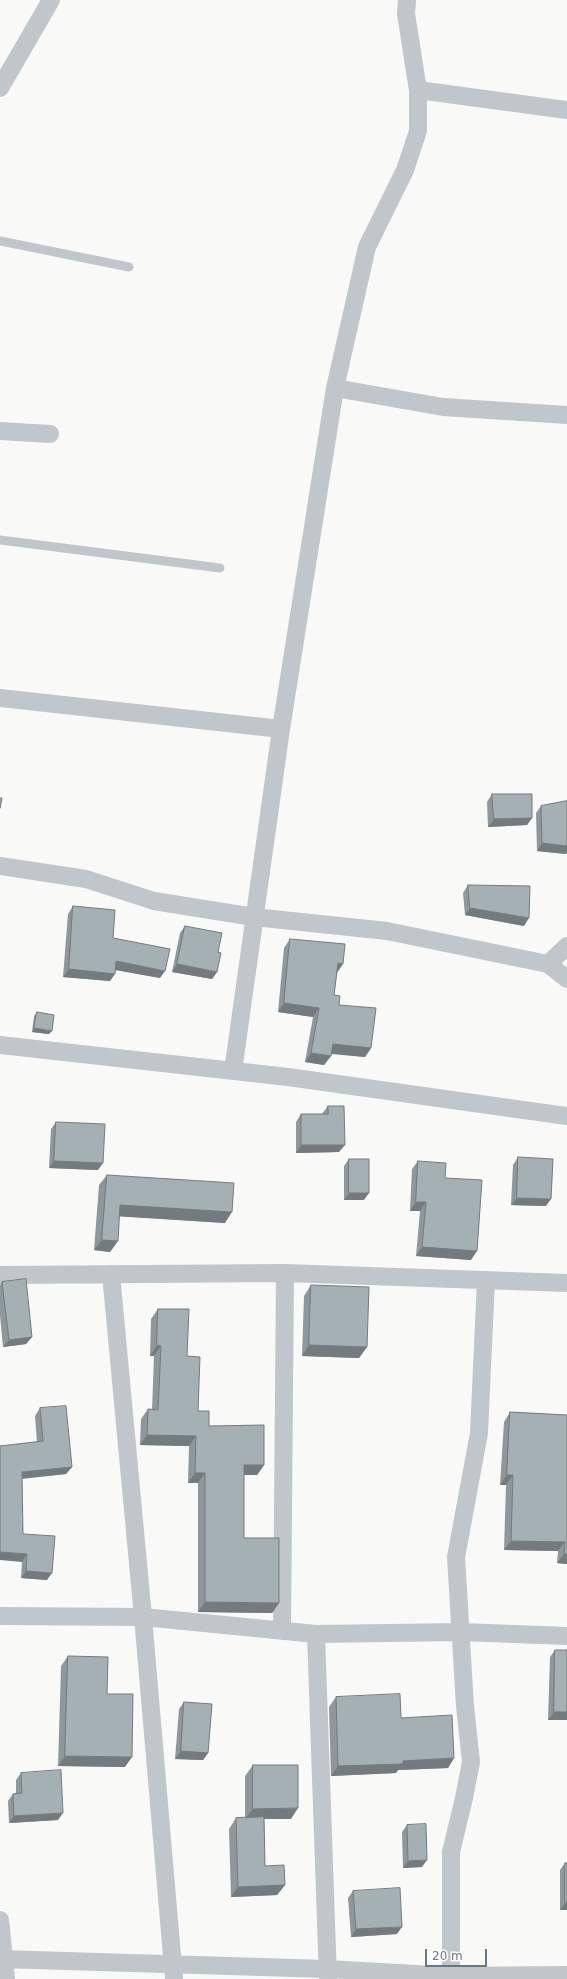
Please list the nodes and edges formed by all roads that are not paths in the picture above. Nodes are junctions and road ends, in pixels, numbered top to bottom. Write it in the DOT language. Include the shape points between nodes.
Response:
graph roads {
  1 [pos="50,0"];
  2 [pos="407,0"];
  3 [pos="0,88"];
  4 [pos="418,90"];
  5 [pos="567,110"];
  6 [pos="0,241"];
  7 [pos="129,267"];
  8 [pos="335,388"];
  9 [pos="567,415"];
  10 [pos="0,431"];
  11 [pos="50,434"];
  12 [pos="0,540"];
  13 [pos="220,568"];
  14 [pos="0,698"];
  15 [pos="281,729"];
  16 [pos="0,866"];
  17 [pos="254,917"];
  18 [pos="567,946"];
  19 [pos="548,964"];
  20 [pos="567,979"];
  21 [pos="0,1045"];
  22 [pos="233,1071"];
  23 [pos="567,1116"];
  24 [pos="285,1273"];
  25 [pos="111,1274"];
  26 [pos="0,1275"];
  27 [pos="486,1280"];
  28 [pos="567,1283"];
  29 [pos="0,1616"];
  30 [pos="143,1616"];
  31 [pos="282,1631"];
  32 [pos="461,1632"];
  33 [pos="316,1634"];
  34 [pos="567,1636"];
  35 [pos="0,1920"];
  36 [pos="2,1959"];
  37 [pos="173,1972"];
  38 [pos="327,1974"];
  39 [pos="567,1975"];
  40 [pos="451,1976"];
  41 [pos="522,1978"];
  42 [pos="6,1979"];
  1 -- 3 [label="street"];
  2 -- 4 [label="street" via="406,14"];
  4 -- 5 [label="street"];
  4 -- 8 [label="street" via="418,131 405,170 367,247"];
  6 -- 7 [label="lane"];
  8 -- 9 [label="street" via="443,407"];
  8 -- 15 [label="street"];
  10 -- 11 [label="street"];
  12 -- 13 [label="lane"];
  14 -- 15 [label="street"];
  15 -- 17 [label="street"];
  16 -- 17 [label="street" via="86,879 154,901"];
  17 -- 19 [label="street" via="387,931"];
  17 -- 22 [label="street"];
  18 -- 19 [label="street"];
  19 -- 20 [label="street"];
  21 -- 22 [label="street"];
  22 -- 23 [label="street"];
  24 -- 25 [label="street"];
  24 -- 27 [label="street"];
  24 -- 31 [label="street"];
  25 -- 26 [label="street"];
  25 -- 30 [label="street"];
  27 -- 28 [label="street"];
  27 -- 32 [label="street" via="479,1433 456,1557"];
  29 -- 30 [label="street"];
  30 -- 31 [label="street"];
  30 -- 37 [label="street"];
  31 -- 33 [label="street"];
  32 -- 33 [label="street"];
  32 -- 34 [label="street"];
  32 -- 40 [label="street" via="471,1762 451,1852"];
  33 -- 38 [label="street"];
  35 -- 36 [label="street"];
  36 -- 37 [label="street"];
  36 -- 42 [label="street"];
  37 -- 38 [label="street"];
  38 -- 40 [label="street"];
  39 -- 41 [label="street"];
  40 -- 41 [label="street"];
}
